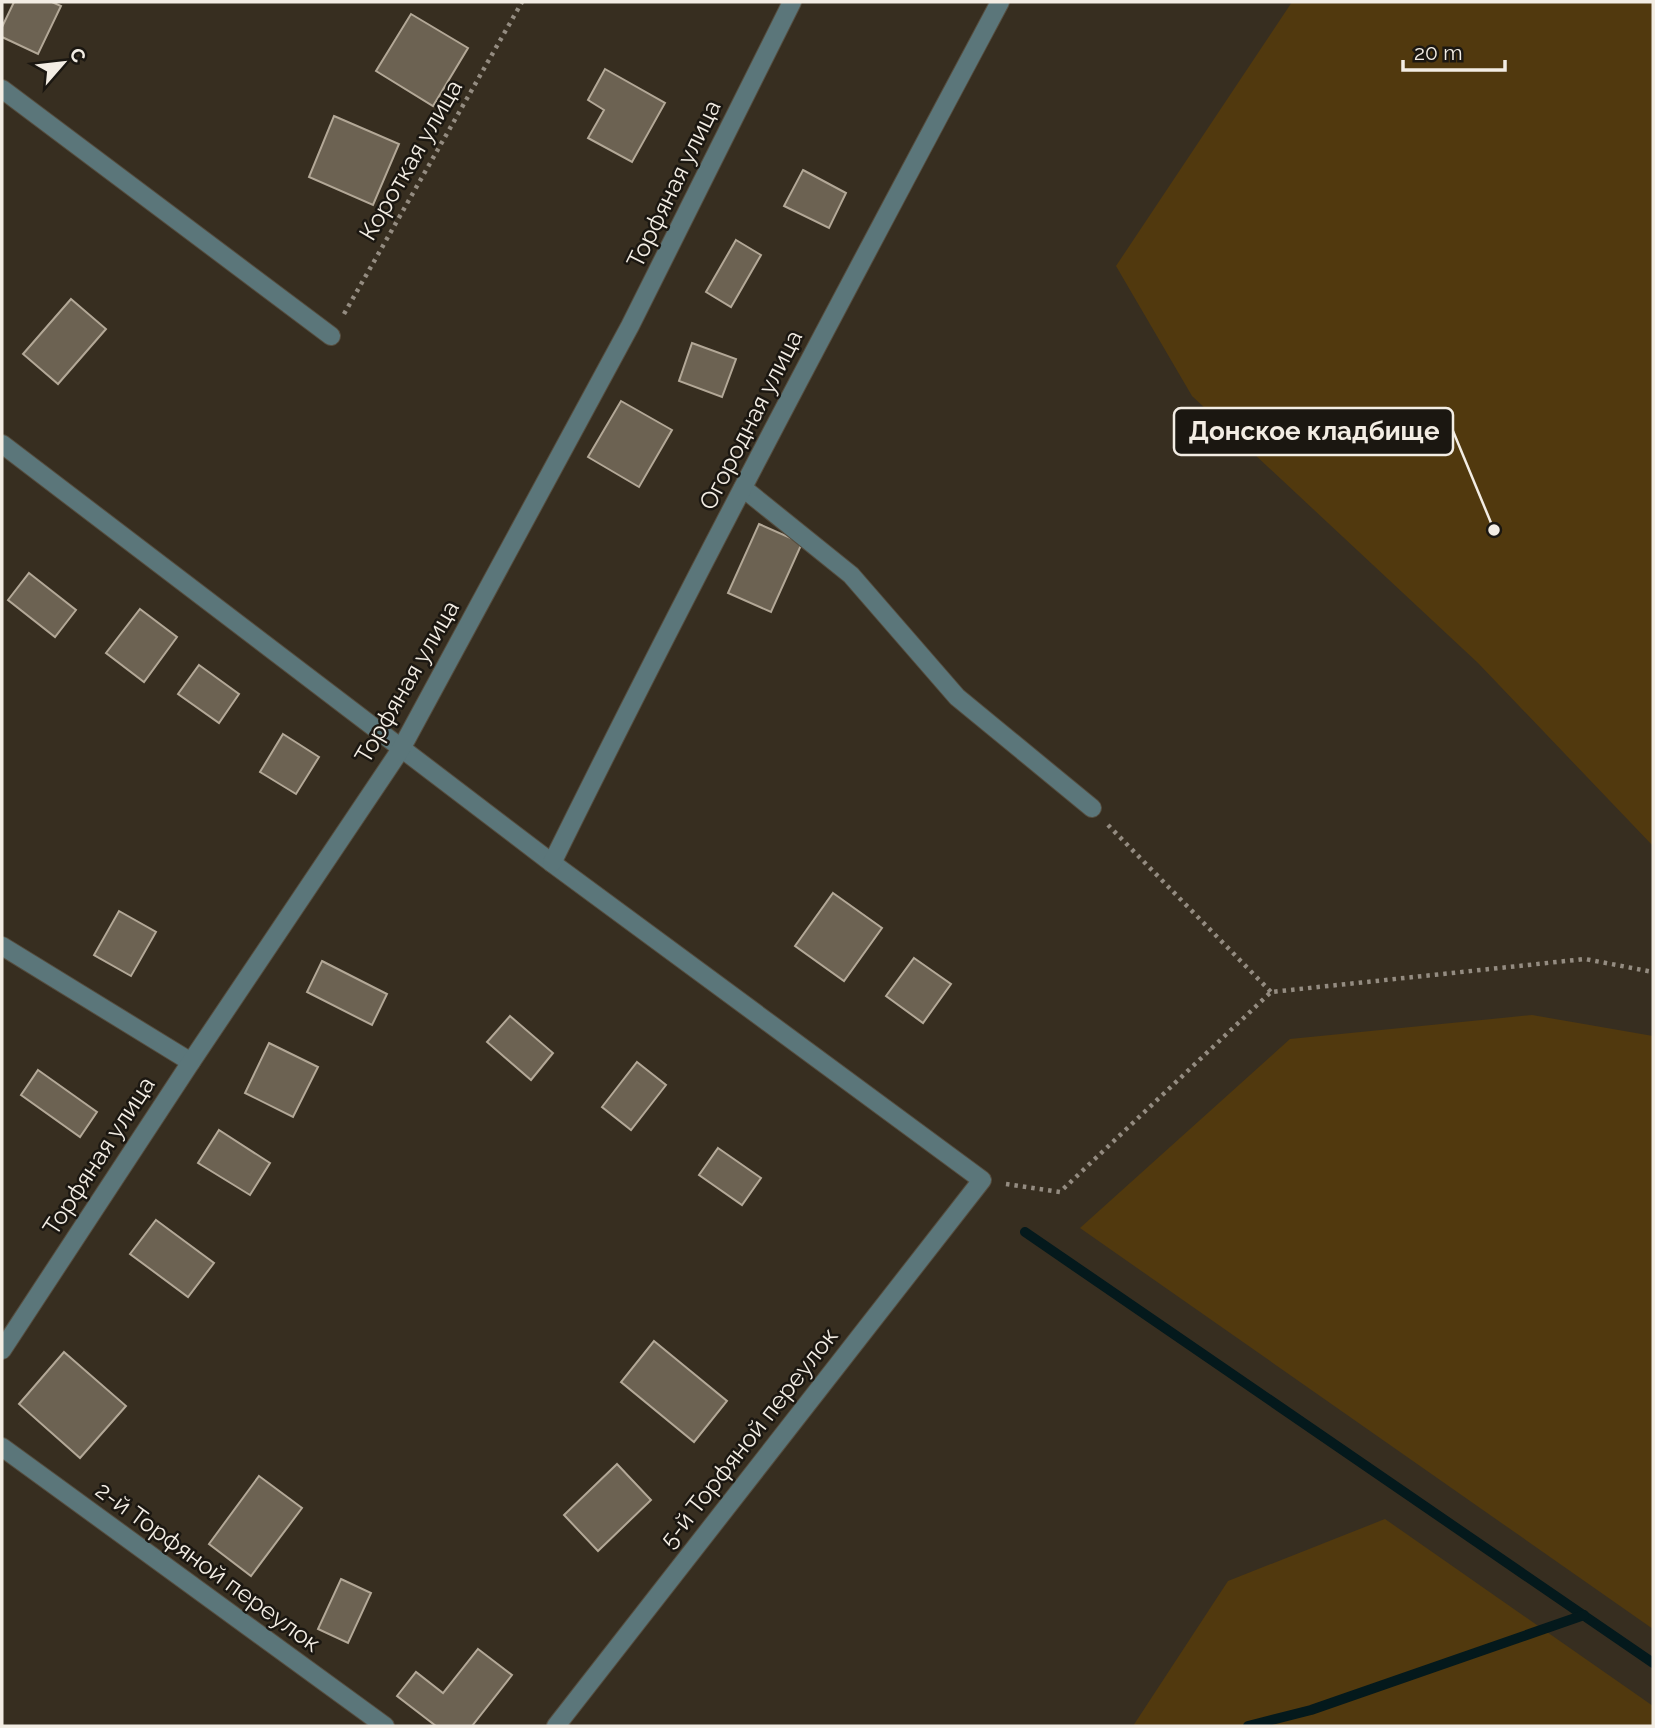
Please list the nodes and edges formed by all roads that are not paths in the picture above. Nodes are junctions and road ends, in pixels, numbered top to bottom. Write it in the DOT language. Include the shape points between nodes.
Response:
graph roads {
  1 [pos="792,2"];
  2 [pos="1000,2"];
  3 [pos="2,89"];
  4 [pos="331,336"];
  5 [pos="2,444"];
  6 [pos="743,488"];
  7 [pos="401,749"];
  8 [pos="1092,808"];
  9 [pos="552,863"];
  10 [pos="2,946"];
  11 [pos="191,1062"];
  12 [pos="2,1350"];
  13 [pos="2,1447"];
  14 [pos="385,1726"];
  15 [pos="556,1726"];
  1 -- 7 [label="street, Торфяная улица" via="631,326"];
  2 -- 6 [label="street, Огородная улица"];
  3 -- 4 [label="street"];
  5 -- 7 [label="street"];
  6 -- 8 [label="street" via="851,575 957,697"];
  6 -- 9 [label="street, Огородная улица"];
  7 -- 9 [label="street"];
  7 -- 11 [label="street, Торфяная улица"];
  9 -- 15 [label="street, 5-й Торфяной переулок" via="982,1180"];
  10 -- 11 [label="street"];
  11 -- 12 [label="street, Торфяная улица"];
  13 -- 14 [label="street, 2-й Торфяной переулок"];
}
